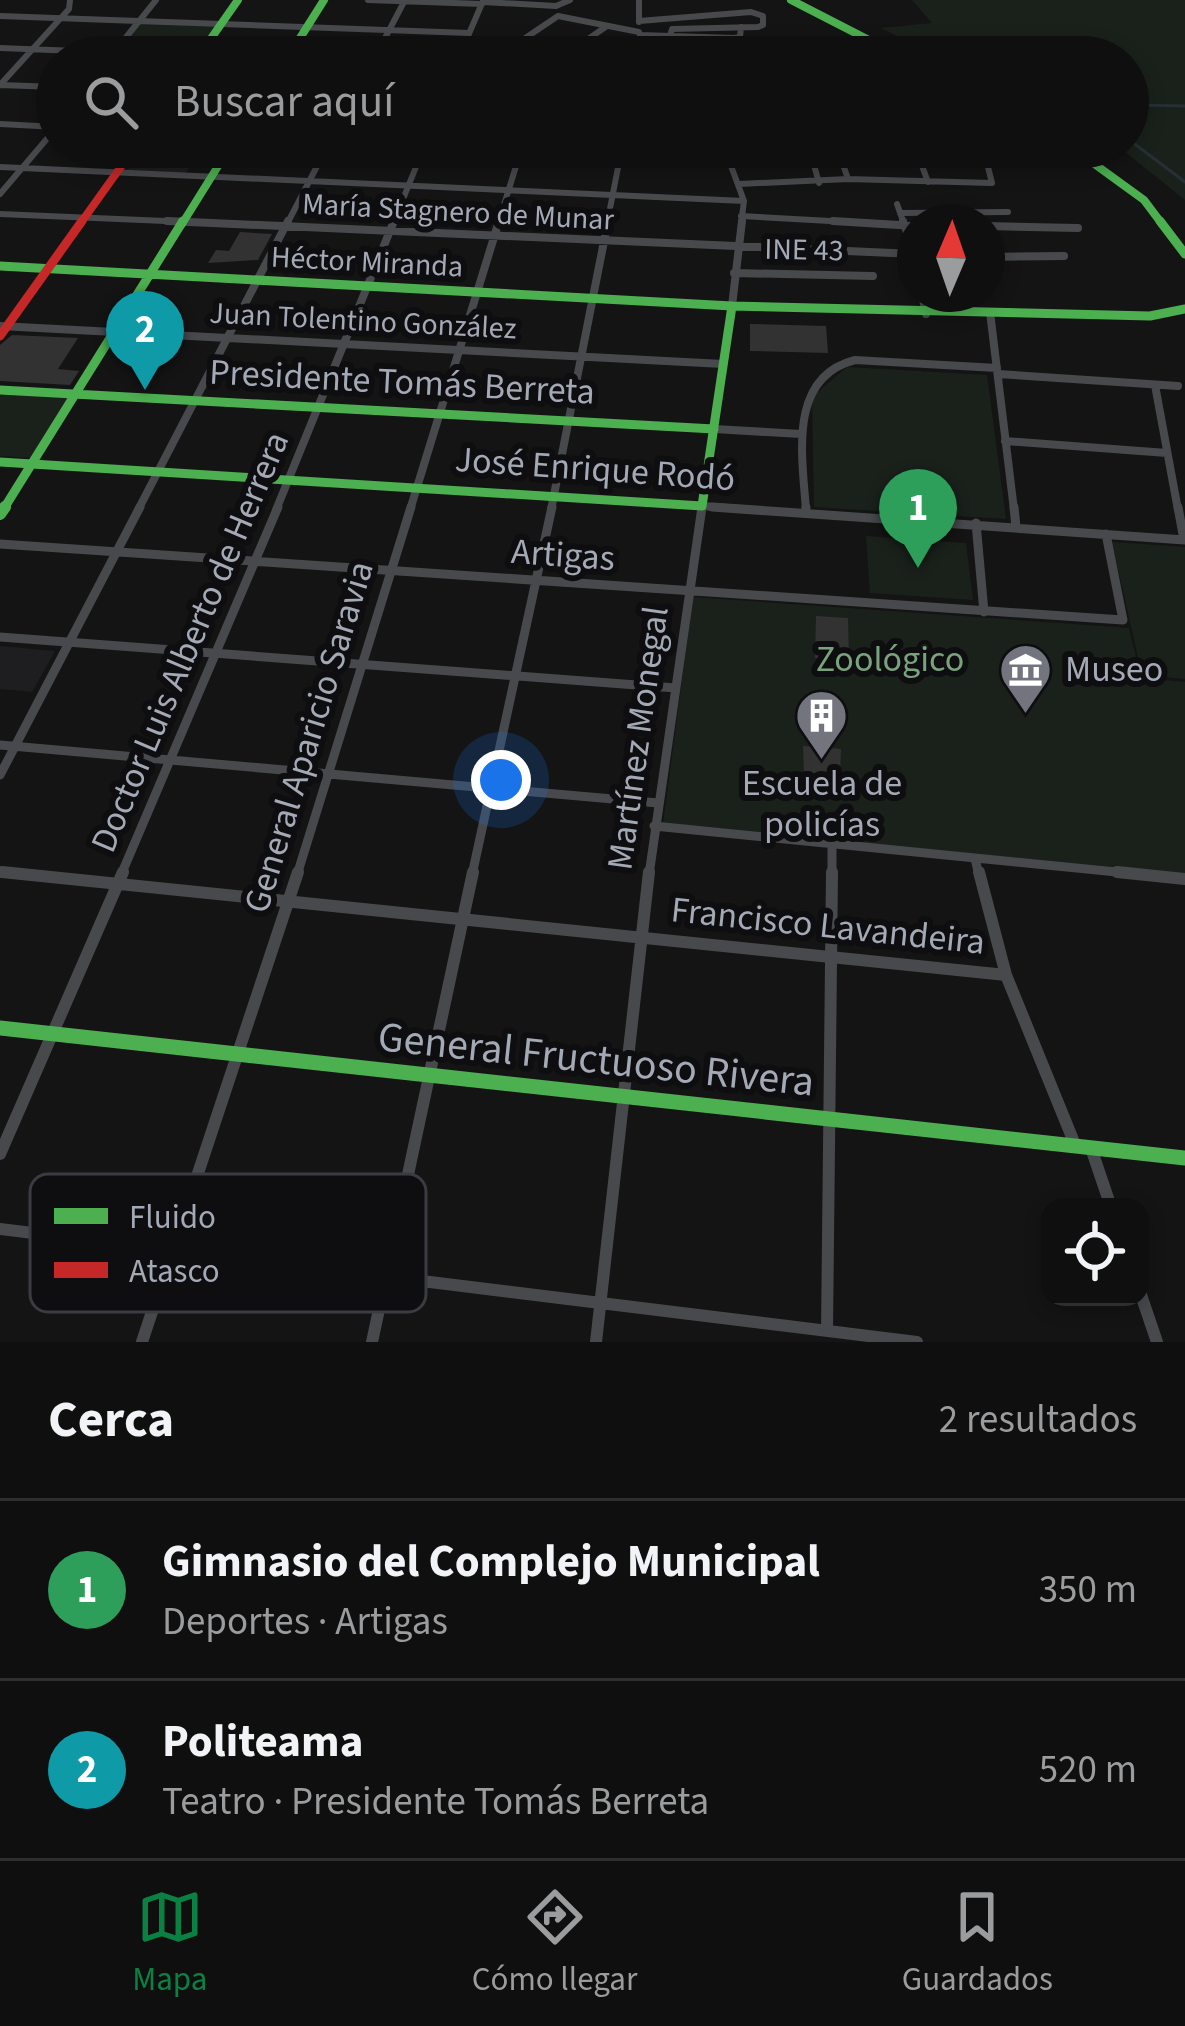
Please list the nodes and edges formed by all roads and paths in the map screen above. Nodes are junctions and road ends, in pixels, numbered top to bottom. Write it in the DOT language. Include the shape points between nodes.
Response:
graph roads {
  1 [pos="70,0"];
  2 [pos="156,0"];
  3 [pos="238,0"];
  4 [pos="324,0"];
  5 [pos="368,0"];
  6 [pos="570,0"];
  7 [pos="639,0"];
  8 [pos="791,0"];
  9 [pos="811,0"];
  10 [pos="405,1"];
  11 [pos="483,2"];
  12 [pos="556,6"];
  13 [pos="0,16"];
  14 [pos="558,16"];
  15 [pos="61,19"];
  16 [pos="140,21"];
  17 [pos="640,21"];
  18 [pos="221,24"];
  19 [pos="607,26"];
  20 [pos="306,27"];
  21 [pos="389,30"];
  22 [pos="469,33"];
  23 [pos="639,34"];
  24 [pos="45,36"];
  25 [pos="128,36"];
  26 [pos="212,36"];
  27 [pos="300,36"];
  28 [pos="386,36"];
  29 [pos="468,36"];
  30 [pos="528,36"];
  31 [pos="592,36"];
  32 [pos="670,36"];
  33 [pos="740,36"];
  34 [pos="861,36"];
  35 [pos="876,36"];
  36 [pos="36,45"];
  37 [pos="0,48"];
  38 [pos="32,49"];
  39 [pos="36,49"];
  40 [pos="0,85"];
  41 [pos="36,86"];
  42 [pos="0,124"];
  43 [pos="36,126"];
  44 [pos="36,151"];
  45 [pos="0,167"];
  46 [pos="21,168"];
  47 [pos="120,168"];
  48 [pos="217,168"];
  49 [pos="316,168"];
  50 [pos="416,168"];
  51 [pos="515,168"];
  52 [pos="617,168"];
  53 [pos="733,168"];
  54 [pos="815,168"];
  55 [pos="846,168"];
  56 [pos="922,168"];
  57 [pos="988,168"];
  58 [pos="1100,168"];
  59 [pos="1111,168"];
  60 [pos="117,173"];
  61 [pos="211,177"];
  62 [pos="848,179"];
  63 [pos="309,182"];
  64 [pos="928,182"];
  65 [pos="819,183"];
  66 [pos="739,184"];
  67 [pos="409,187"];
  68 [pos="508,191"];
  69 [pos="0,194"];
  70 [pos="611,196"];
  71 [pos="744,201"];
  72 [pos="1005,212"];
  73 [pos="1008,212"];
  74 [pos="0,214"];
  75 [pos="741,216"];
  76 [pos="84,219"];
  77 [pos="182,223"];
  78 [pos="897,225"];
  79 [pos="1005,226"];
  80 [pos="285,228"];
  81 [pos="1078,228"];
  82 [pos="390,233"];
  83 [pos="1185,234"];
  84 [pos="493,237"];
  85 [pos="602,242"];
  86 [pos="737,248"];
  87 [pos="897,254"];
  88 [pos="1185,254"];
  89 [pos="1064,256"];
  90 [pos="1005,257"];
  91 [pos="0,266"];
  92 [pos="49,269"];
  93 [pos="734,273"];
  94 [pos="150,274"];
  95 [pos="873,276"];
  96 [pos="257,280"];
  97 [pos="367,286"];
  98 [pos="477,293"];
  99 [pos="592,299"];
  100 [pos="731,307"];
  101 [pos="1185,309"];
  102 [pos="926,313"];
  103 [pos="990,314"];
  104 [pos="1185,325"];
  105 [pos="2,330"];
  106 [pos="115,332"];
  107 [pos="228,338"];
  108 [pos="343,344"];
  109 [pos="460,350"];
  110 [pos="583,356"];
  111 [pos="723,364"];
  112 [pos="997,371"];
  113 [pos="1155,385"];
  114 [pos="1178,386"];
  115 [pos="0,390"];
  116 [pos="75,394"];
  117 [pos="197,401"];
  118 [pos="317,407"];
  119 [pos="441,415"];
  120 [pos="568,421"];
  121 [pos="714,429"];
  122 [pos="801,434"];
  123 [pos="1006,441"];
  124 [pos="1167,453"];
  125 [pos="0,462"];
  126 [pos="33,464"];
  127 [pos="160,472"];
  128 [pos="288,480"];
  129 [pos="418,488"];
  130 [pos="554,496"];
  131 [pos="702,506"];
  132 [pos="806,513"];
  133 [pos="0,514"];
  134 [pos="976,523"];
  135 [pos="1016,527"];
  136 [pos="1106,534"];
  137 [pos="1185,540"];
  138 [pos="0,544"];
  139 [pos="118,552"];
  140 [pos="254,561"];
  141 [pos="392,571"];
  142 [pos="536,580"];
  143 [pos="690,591"];
  144 [pos="984,612"];
  145 [pos="0,637"];
  146 [pos="70,643"];
  147 [pos="218,652"];
  148 [pos="363,664"];
  149 [pos="514,676"];
  150 [pos="676,688"];
  151 [pos="0,745"];
  152 [pos="15,746"];
  153 [pos="173,759"];
  154 [pos="329,772"];
  155 [pos="0,775"];
  156 [pos="491,786"];
  157 [pos="658,803"];
  158 [pos="654,826"];
  159 [pos="832,844"];
  160 [pos="975,859"];
  161 [pos="0,872"];
  162 [pos="1185,879"];
  163 [pos="119,884"];
  164 [pos="289,902"];
  165 [pos="463,920"];
  166 [pos="640,937"];
  167 [pos="830,957"];
  168 [pos="1006,975"];
  169 [pos="0,1028"];
  170 [pos="54,1034"];
  171 [pos="240,1055"];
  172 [pos="428,1076"];
  173 [pos="627,1097"];
  174 [pos="831,1118"];
  175 [pos="1083,1148"];
  176 [pos="0,1154"];
  177 [pos="1185,1158"];
  178 [pos="199,1174"];
  179 [pos="407,1174"];
  180 [pos="1107,1198"];
  181 [pos="0,1229"];
  182 [pos="30,1232"];
  183 [pos="426,1281"];
  184 [pos="601,1302"];
  185 [pos="1145,1306"];
  186 [pos="152,1312"];
  187 [pos="378,1312"];
  188 [pos="827,1330"];
  189 [pos="142,1342"];
  190 [pos="372,1342"];
  191 [pos="596,1342"];
  192 [pos="917,1342"];
  193 [pos="1157,1342"];
  1 -- 15 [label="street"];
  2 -- 16 [label="street"];
  3 -- 18 [label="main road"];
  4 -- 20 [label="main road"];
  5 -- 10 [label="street"];
  6 -- 12 [label="street"];
  7 -- 17 [label="street"];
  8 -- 34 [label="main road"];
  9 -- 35 [label="main road"];
  10 -- 11 [label="street"];
  10 -- 21 [label="street"];
  11 -- 12 [label="street"];
  11 -- 22 [label="street"];
  12 -- 14 [label="street"];
  13 -- 15 [label="street"];
  14 -- 19 [label="street"];
  14 -- 30 [label="street"];
  15 -- 16 [label="street"];
  15 -- 24 [label="street"];
  16 -- 18 [label="street"];
  16 -- 25 [label="street"];
  17 -- 23 [label="street"];
  17 -- 33 [label="street" via="763,16 762,26 741,27"];
  18 -- 20 [label="street"];
  18 -- 26 [label="main road"];
  19 -- 23 [label="street"];
  19 -- 31 [label="street"];
  20 -- 21 [label="street"];
  20 -- 27 [label="main road"];
  21 -- 22 [label="street"];
  21 -- 28 [label="street"];
  22 -- 29 [label="street"];
  23 -- 32 [label="street"];
  36 -- 38 [label="street"];
  37 -- 38 [label="street"];
  38 -- 39 [label="street"];
  38 -- 40 [label="street"];
  40 -- 41 [label="street"];
  42 -- 43 [label="street"];
  44 -- 46 [label="street"];
  45 -- 46 [label="street"];
  46 -- 60 [label="street"];
  46 -- 69 [label="street"];
  47 -- 60 [label="main road"];
  48 -- 61 [label="main road"];
  49 -- 63 [label="street"];
  50 -- 67 [label="street, Doctor Luis Alberto de Herrera"];
  51 -- 68 [label="street, General Aparicio Saravia"];
  52 -- 70 [label="street"];
  53 -- 66 [label="street, Martínez Monegal"];
  54 -- 65 [label="street"];
  55 -- 62 [label="street"];
  56 -- 64 [label="street"];
  57 -- 64 [label="street" via="992,183"];
  58 -- 88 [label="main road" via="1144,200"];
  59 -- 83 [label="main road"];
  60 -- 61 [label="street"];
  60 -- 76 [label="main road"];
  61 -- 63 [label="street"];
  61 -- 77 [label="main road"];
  62 -- 64 [label="street"];
  62 -- 65 [label="street"];
  63 -- 67 [label="street"];
  63 -- 80 [label="street"];
  65 -- 66 [label="street"];
  66 -- 71 [label="street, Martínez Monegal"];
  67 -- 68 [label="street"];
  67 -- 82 [label="street, Doctor Luis Alberto de Herrera"];
  68 -- 70 [label="street"];
  68 -- 84 [label="street, General Aparicio Saravia"];
  70 -- 71 [label="street"];
  70 -- 85 [label="street"];
  71 -- 75 [label="street, Martínez Monegal"];
  72 -- 73 [label="street"];
  74 -- 76 [label="street, María Stagnero de Munar"];
  75 -- 78 [label="street"];
  75 -- 86 [label="street, Martínez Monegal"];
  76 -- 77 [label="street, María Stagnero de Munar"];
  76 -- 92 [label="main road"];
  77 -- 80 [label="street, María Stagnero de Munar"];
  77 -- 94 [label="main road"];
  79 -- 81 [label="street"];
  80 -- 82 [label="street, María Stagnero de Munar"];
  80 -- 96 [label="street"];
  82 -- 84 [label="street, María Stagnero de Munar"];
  82 -- 97 [label="street, Doctor Luis Alberto de Herrera"];
  84 -- 85 [label="street, María Stagnero de Munar"];
  84 -- 98 [label="street, General Aparicio Saravia"];
  85 -- 86 [label="street, María Stagnero de Munar"];
  85 -- 99 [label="street"];
  86 -- 87 [label="street, María Stagnero de Munar"];
  86 -- 93 [label="street, Martínez Monegal"];
  89 -- 90 [label="street"];
  91 -- 92 [label="main road, Héctor Miranda"];
  92 -- 94 [label="main road, Héctor Miranda"];
  92 -- 105 [label="main road"];
  93 -- 95 [label="street, INE 43"];
  93 -- 100 [label="street, Martínez Monegal"];
  94 -- 96 [label="main road, Héctor Miranda"];
  94 -- 106 [label="main road"];
  96 -- 97 [label="main road, Héctor Miranda"];
  96 -- 107 [label="street"];
  97 -- 98 [label="main road, Héctor Miranda"];
  97 -- 108 [label="street, Doctor Luis Alberto de Herrera"];
  98 -- 99 [label="main road, Héctor Miranda"];
  98 -- 109 [label="street, General Aparicio Saravia"];
  99 -- 100 [label="main road, Héctor Miranda"];
  99 -- 110 [label="street"];
  100 -- 102 [label="main road, Héctor Miranda"];
  100 -- 111 [label="main road, Martínez Monegal"];
  101 -- 103 [label="main road" via="1150,316"];
  102 -- 103 [label="main road, Héctor Miranda"];
  103 -- 104 [label="main road"];
  103 -- 112 [label="street"];
  105 -- 106 [label="street, Juan Tolentino González"];
  106 -- 107 [label="street, Juan Tolentino González"];
  106 -- 116 [label="main road"];
  107 -- 108 [label="street, Juan Tolentino González"];
  107 -- 117 [label="street"];
  108 -- 109 [label="street, Juan Tolentino González"];
  108 -- 118 [label="street, Doctor Luis Alberto de Herrera"];
  109 -- 110 [label="street, Juan Tolentino González"];
  109 -- 119 [label="street, General Aparicio Saravia"];
  110 -- 111 [label="street, Juan Tolentino González"];
  110 -- 120 [label="street"];
  111 -- 121 [label="main road, Martínez Monegal"];
  112 -- 113 [label="street"];
  112 -- 122 [label="street" via="838,364 811,390"];
  112 -- 123 [label="street"];
  113 -- 114 [label="street"];
  113 -- 124 [label="street"];
  115 -- 116 [label="main road, Presidente Tomás Berreta"];
  116 -- 117 [label="main road, Presidente Tomás Berreta"];
  116 -- 126 [label="main road"];
  117 -- 118 [label="main road, Presidente Tomás Berreta"];
  117 -- 127 [label="street"];
  118 -- 119 [label="main road, Presidente Tomás Berreta"];
  118 -- 128 [label="street, Doctor Luis Alberto de Herrera"];
  119 -- 120 [label="main road, Presidente Tomás Berreta"];
  119 -- 129 [label="street, General Aparicio Saravia"];
  120 -- 121 [label="main road, Presidente Tomás Berreta"];
  120 -- 130 [label="street"];
  121 -- 122 [label="street, Presidente Tomás Berreta"];
  121 -- 131 [label="main road, Martínez Monegal"];
  122 -- 132 [label="street"];
  123 -- 124 [label="street"];
  123 -- 135 [label="street"];
  124 -- 137 [label="street"];
  125 -- 126 [label="main road, José Enrique Rodó"];
  126 -- 127 [label="main road, José Enrique Rodó"];
  126 -- 133 [label="main road"];
  127 -- 128 [label="main road, José Enrique Rodó"];
  127 -- 139 [label="street"];
  128 -- 129 [label="main road, José Enrique Rodó"];
  128 -- 140 [label="street, Doctor Luis Alberto de Herrera"];
  129 -- 130 [label="main road, José Enrique Rodó"];
  129 -- 141 [label="street, General Aparicio Saravia"];
  130 -- 131 [label="main road, José Enrique Rodó"];
  130 -- 142 [label="street"];
  131 -- 132 [label="street, José Enrique Rodó"];
  131 -- 143 [label="street, Martínez Monegal"];
  132 -- 134 [label="street, José Enrique Rodó"];
  134 -- 135 [label="street, José Enrique Rodó"];
  134 -- 144 [label="street"];
  135 -- 136 [label="street, José Enrique Rodó"];
  136 -- 137 [label="street, José Enrique Rodó"];
  136 -- 144 [label="street, Artigas" via="1123,620"];
  138 -- 139 [label="street, Artigas"];
  139 -- 140 [label="street, Artigas"];
  139 -- 146 [label="street"];
  140 -- 141 [label="street, Artigas"];
  140 -- 147 [label="street, Doctor Luis Alberto de Herrera"];
  141 -- 142 [label="street, Artigas"];
  141 -- 148 [label="street, General Aparicio Saravia"];
  142 -- 143 [label="street, Artigas"];
  142 -- 149 [label="street"];
  143 -- 144 [label="street, Artigas"];
  143 -- 150 [label="street, Martínez Monegal"];
  145 -- 146 [label="street"];
  146 -- 147 [label="street"];
  146 -- 152 [label="street"];
  147 -- 148 [label="street"];
  147 -- 153 [label="street, Doctor Luis Alberto de Herrera"];
  148 -- 149 [label="street"];
  148 -- 154 [label="street, General Aparicio Saravia"];
  149 -- 150 [label="street"];
  149 -- 156 [label="street"];
  150 -- 157 [label="street, Martínez Monegal"];
  151 -- 152 [label="street"];
  152 -- 153 [label="street"];
  152 -- 155 [label="street"];
  153 -- 154 [label="street"];
  153 -- 163 [label="street, Doctor Luis Alberto de Herrera"];
  154 -- 156 [label="street"];
  154 -- 164 [label="street, General Aparicio Saravia"];
  156 -- 157 [label="street"];
  156 -- 165 [label="street"];
  157 -- 158 [label="street, Martínez Monegal"];
  158 -- 159 [label="street"];
  158 -- 166 [label="street, Martínez Monegal"];
  159 -- 160 [label="street"];
  159 -- 167 [label="street"];
  160 -- 162 [label="street"];
  160 -- 168 [label="street"];
  161 -- 163 [label="street, Francisco Lavandeira"];
  163 -- 164 [label="street, Francisco Lavandeira"];
  163 -- 170 [label="street, Doctor Luis Alberto de Herrera"];
  164 -- 165 [label="street, Francisco Lavandeira"];
  164 -- 171 [label="street, General Aparicio Saravia"];
  165 -- 166 [label="street, Francisco Lavandeira"];
  165 -- 172 [label="street"];
  166 -- 167 [label="street, Francisco Lavandeira"];
  166 -- 173 [label="street, Martínez Monegal"];
  167 -- 168 [label="street, Francisco Lavandeira"];
  167 -- 174 [label="street"];
  168 -- 175 [label="street"];
  169 -- 170 [label="main road, General Fructuoso Rivera"];
  170 -- 171 [label="main road, General Fructuoso Rivera"];
  170 -- 176 [label="street, Doctor Luis Alberto de Herrera"];
  171 -- 172 [label="main road, General Fructuoso Rivera"];
  171 -- 178 [label="street, General Aparicio Saravia"];
  172 -- 173 [label="main road, General Fructuoso Rivera"];
  172 -- 179 [label="street"];
  173 -- 174 [label="main road, General Fructuoso Rivera"];
  173 -- 184 [label="street, Martínez Monegal"];
  174 -- 175 [label="main road, General Fructuoso Rivera"];
  174 -- 188 [label="street"];
  175 -- 177 [label="main road, General Fructuoso Rivera"];
  175 -- 180 [label="street"];
  181 -- 182 [label="street"];
  183 -- 184 [label="street"];
  184 -- 188 [label="street"];
  184 -- 191 [label="street, Martínez Monegal"];
  185 -- 193 [label="street"];
  186 -- 189 [label="street, General Aparicio Saravia"];
  187 -- 190 [label="street"];
  188 -- 192 [label="street"];
}
